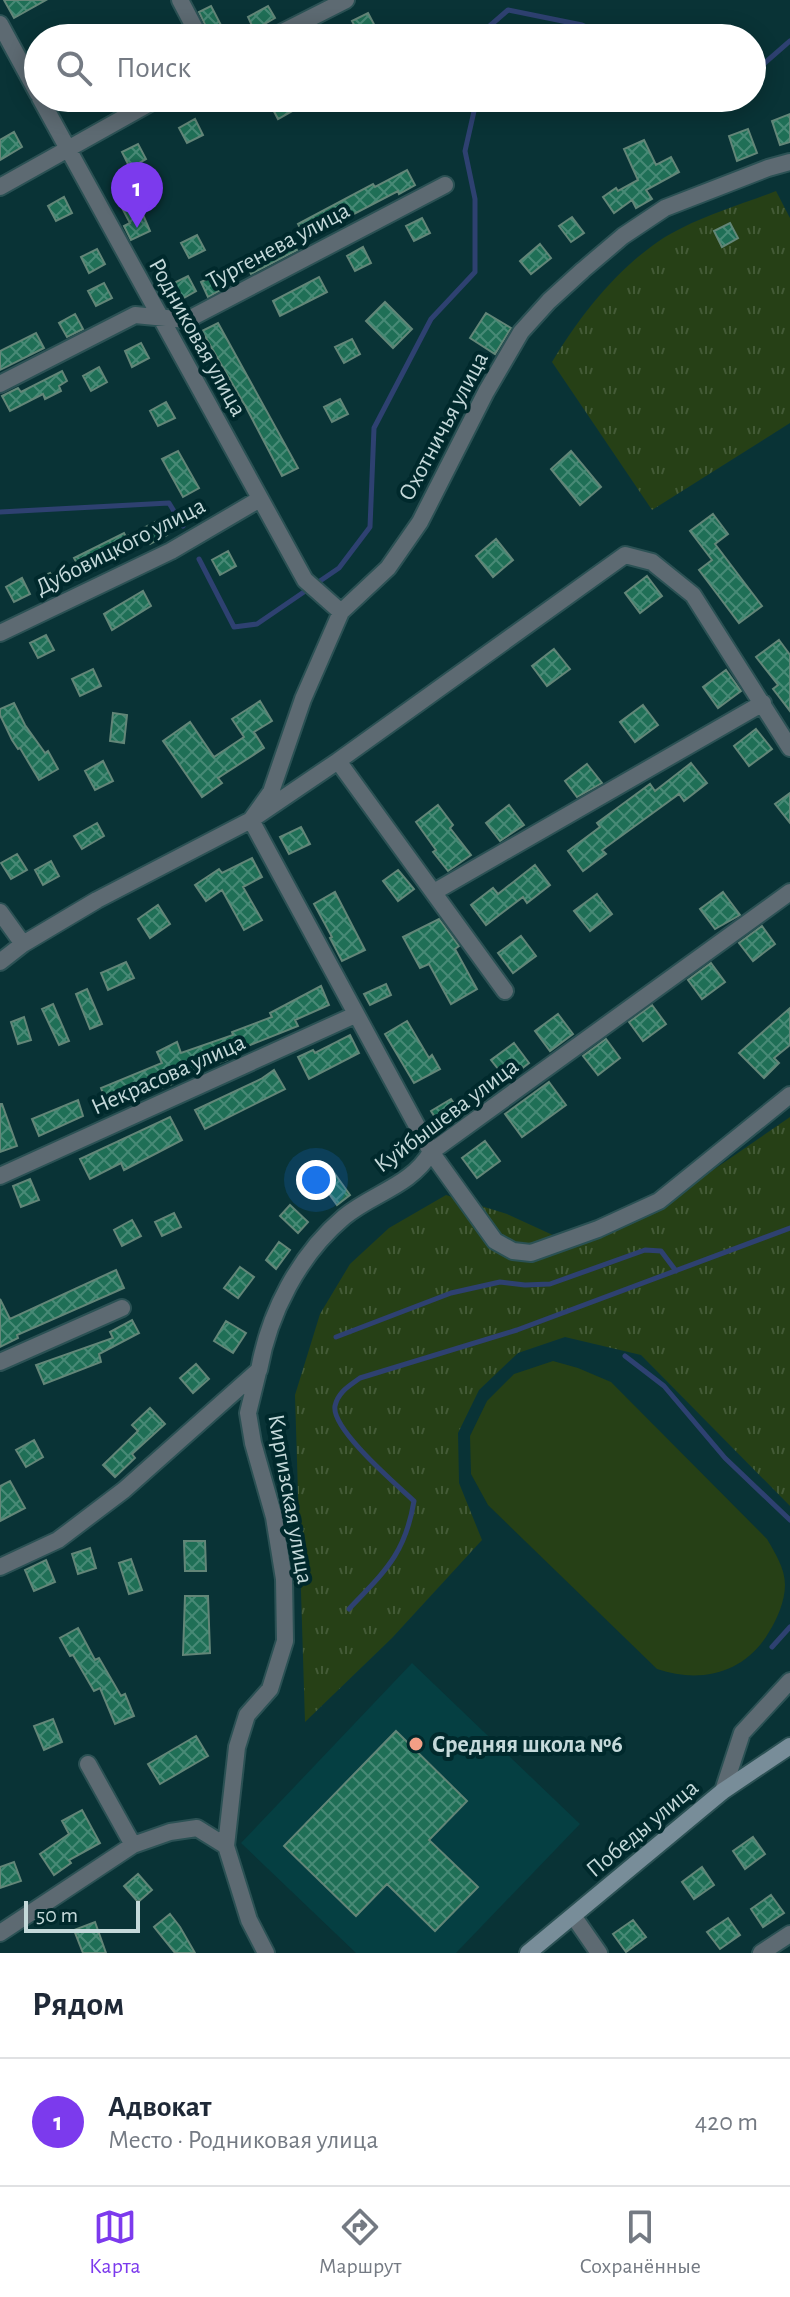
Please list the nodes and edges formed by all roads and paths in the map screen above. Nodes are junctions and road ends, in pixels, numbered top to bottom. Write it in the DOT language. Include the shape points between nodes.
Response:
graph roads {
  1 [pos="180,0"];
  2 [pos="346,0"];
  3 [pos="0,24"];
  4 [pos="193,24"];
  5 [pos="299,24"];
  6 [pos="24,68"];
  7 [pos="48,112"];
  8 [pos="134,112"];
  9 [pos="68,149"];
  10 [pos="790,162"];
  11 [pos="445,185"];
  12 [pos="0,187"];
  13 [pos="160,317"];
  14 [pos="0,384"];
  15 [pos="260,499"];
  16 [pos="341,612"];
  17 [pos="0,633"];
  18 [pos="763,703"];
  19 [pos="790,748"];
  20 [pos="338,761"];
  21 [pos="251,820"];
  22 [pos="434,892"];
  23 [pos="790,892"];
  24 [pos="0,912"];
  25 [pos="23,944"];
  26 [pos="0,962"];
  27 [pos="505,991"];
  28 [pos="355,1015"];
  29 [pos="790,1095"];
  30 [pos="431,1152"];
  31 [pos="0,1176"];
  32 [pos="122,1308"];
  33 [pos="0,1362"];
  34 [pos="259,1370"];
  35 [pos="0,1567"];
  36 [pos="790,1681"];
  37 [pos="790,1746"];
  38 [pos="88,1764"];
  39 [pos="723,1791"];
  40 [pos="133,1845"];
  41 [pos="226,1846"];
  42 [pos="574,1917"];
  43 [pos="0,1933"];
  44 [pos="790,1934"];
  45 [pos="266,1953"];
  46 [pos="528,1953"];
  47 [pos="599,1953"];
  48 [pos="761,1953"];
  1 -- 4 [label="street"];
  2 -- 5 [label="street"];
  3 -- 6 [label="street, Родниковая улица"];
  7 -- 9 [label="street, Родниковая улица"];
  8 -- 9 [label="street"];
  9 -- 12 [label="street"];
  9 -- 13 [label="street, Родниковая улица"];
  10 -- 16 [label="street, Охотничья улица" via="665,208 623,236 549,301 521,332 420,522 388,568"];
  11 -- 13 [label="street, Тургенева улица" via="187,320"];
  13 -- 14 [label="street, Тургенева улица" via="135,315"];
  13 -- 15 [label="street, Родниковая улица"];
  15 -- 16 [label="street, Родниковая улица" via="305,580"];
  15 -- 17 [label="street, Дубовицкого улица" via="171,551"];
  16 -- 21 [label="street, Охотничья улица" via="271,792"];
  18 -- 19 [label="street"];
  18 -- 20 [label="street, Охотничья улица" via="693,595 652,562 625,555"];
  18 -- 22 [label="street"];
  20 -- 21 [label="street, Охотничья улица"];
  20 -- 22 [label="street"];
  21 -- 25 [label="street, Охотничья улица"];
  21 -- 28 [label="street"];
  22 -- 27 [label="street"];
  23 -- 30 [label="street, Куйбышева улица"];
  24 -- 25 [label="street"];
  25 -- 26 [label="street, Охотничья улица"];
  28 -- 30 [label="street"];
  28 -- 31 [label="street, Некрасова улица"];
  29 -- 30 [label="street" via="659,1201 531,1253 495,1241"];
  30 -- 34 [label="street, Куйбышева улица" via="422,1167 345,1217 312,1252 279,1303"];
  32 -- 33 [label="street"];
  34 -- 35 [label="street" via="58,1540"];
  34 -- 41 [label="street, Киргизская улица" via="248,1413 274,1517 284,1579 285,1641 270,1689 247,1715 237,1747"];
  36 -- 39 [label="street" via="742,1733"];
  37 -- 39 [label="street, Победы улица"];
  38 -- 40 [label="street"];
  39 -- 42 [label="street, Победы улица"];
  40 -- 41 [label="street" via="197,1828"];
  40 -- 43 [label="street"];
  41 -- 45 [label="street, Киргизская улица" via="249,1920"];
  42 -- 46 [label="street, Победы улица"];
  42 -- 47 [label="street"];
  44 -- 48 [label="street"];
}
